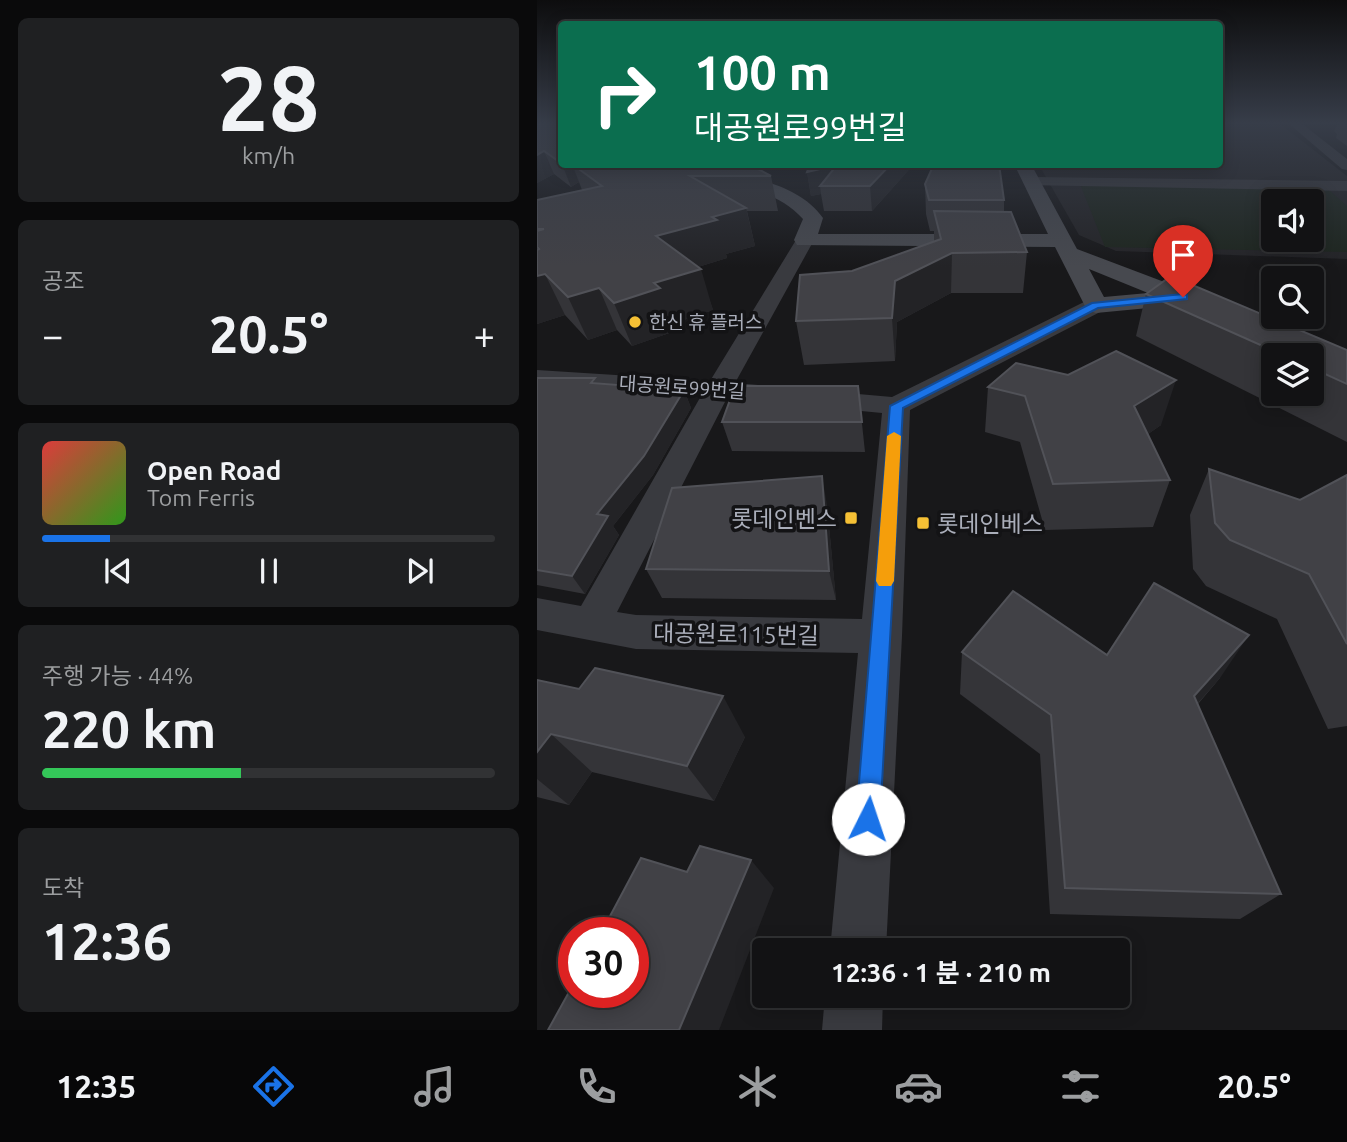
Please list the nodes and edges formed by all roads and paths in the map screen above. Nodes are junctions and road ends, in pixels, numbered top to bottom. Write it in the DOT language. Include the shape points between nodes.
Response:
graph roads {
  1 [pos="1026,173"];
  2 [pos="711,174"];
  3 [pos="1347,186"];
  4 [pos="805,240"];
  5 [pos="1063,246"];
  6 [pos="1183,297"];
  7 [pos="1096,305"];
  8 [pos="1221,314"];
  9 [pos="537,378"];
  10 [pos="718,389"];
  11 [pos="896,406"];
  12 [pos="537,614"];
  13 [pos="591,624"];
  14 [pos="882,636"];
  15 [pos="859,938"];
  16 [pos="853,1008"];
  17 [pos="852,1030"];
  1 -- 3 [label="street"];
  1 -- 5 [label="street"];
  2 -- 4 [label="street" via="789,195 813,218"];
  4 -- 5 [label="street"];
  4 -- 10 [label="street"];
  5 -- 6 [label="street"];
  5 -- 7 [label="street"];
  6 -- 7 [label="street"];
  6 -- 8 [label="street"];
  7 -- 11 [label="street"];
  9 -- 10 [label="street, 대공원로99번길"];
  10 -- 11 [label="street, 대공원로99번길"];
  10 -- 13 [label="street"];
  11 -- 14 [label="street"];
  12 -- 13 [label="street, 대공원로115번길"];
  13 -- 14 [label="street, 대공원로115번길" via="636,632"];
  14 -- 15 [label="street"];
  16 -- 17 [label="street"];
}
